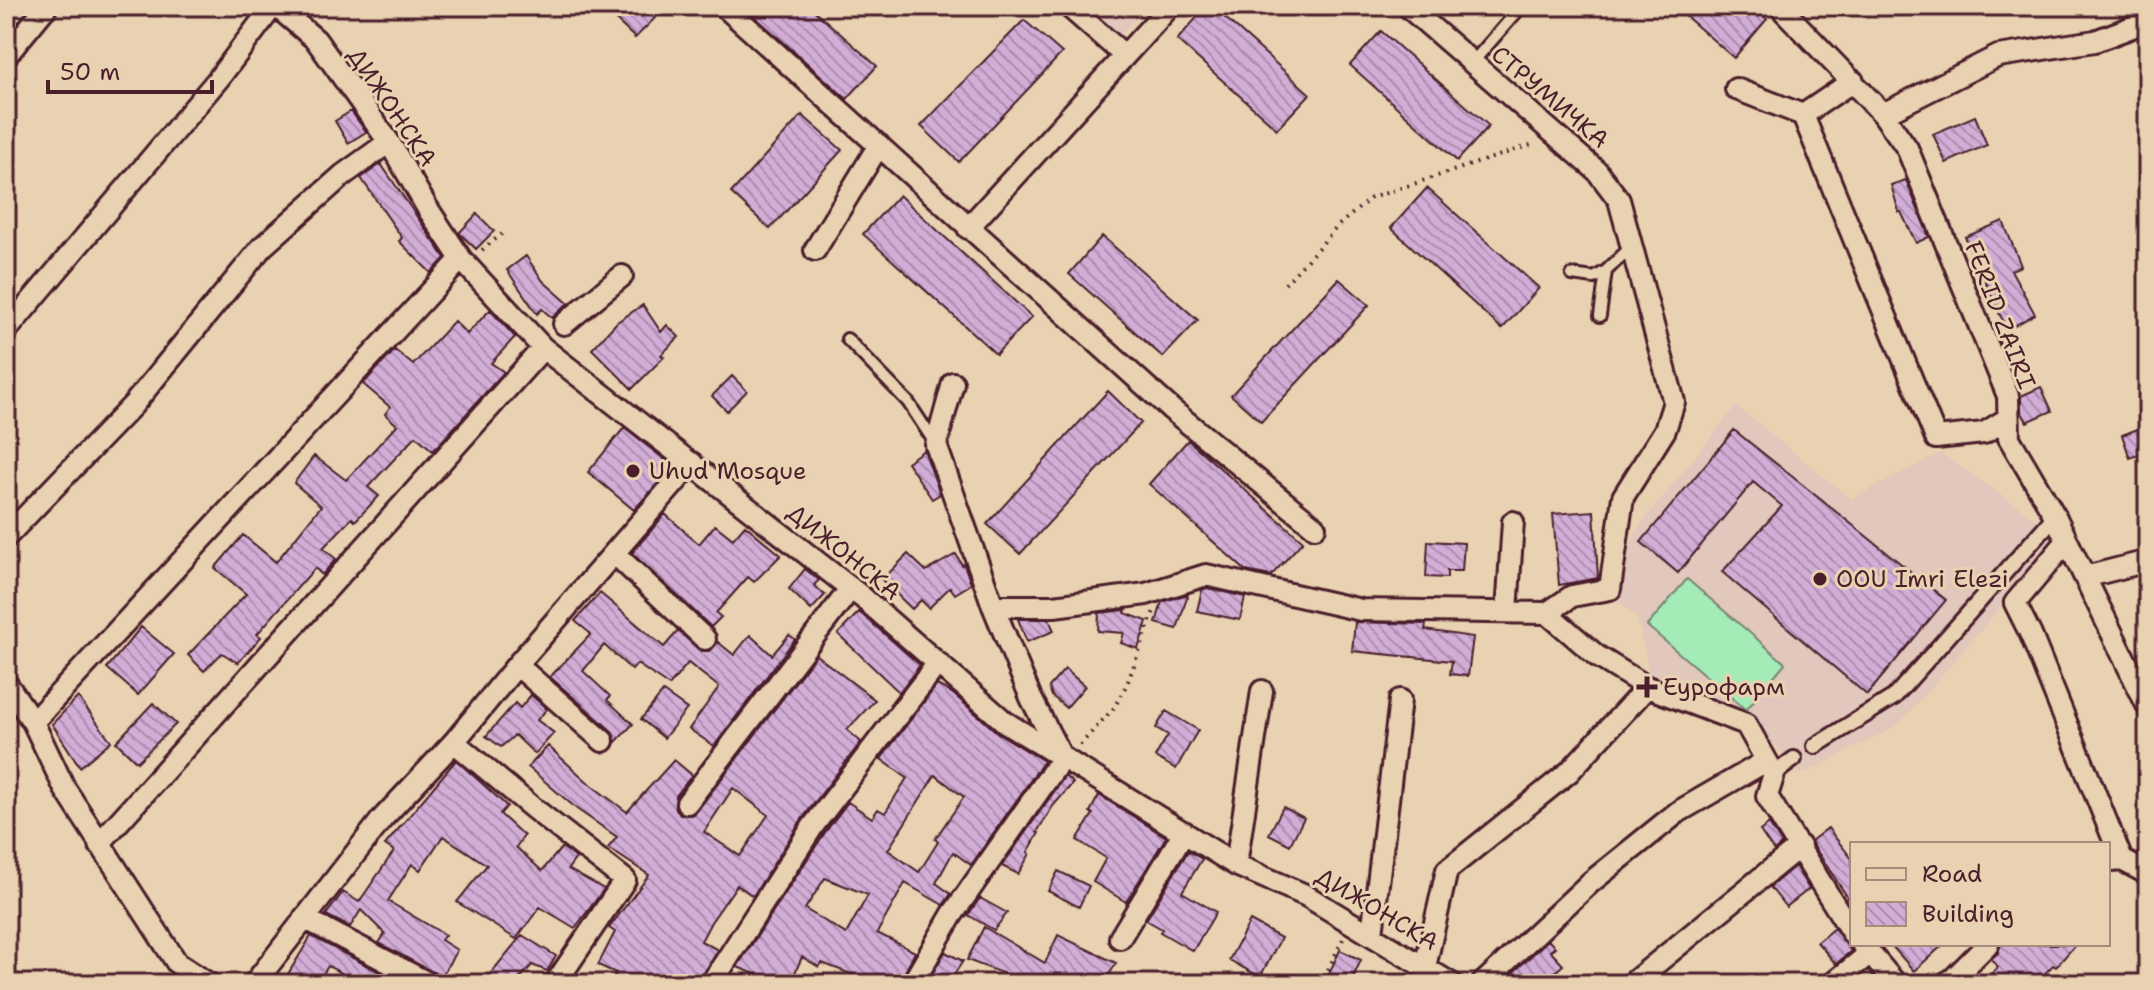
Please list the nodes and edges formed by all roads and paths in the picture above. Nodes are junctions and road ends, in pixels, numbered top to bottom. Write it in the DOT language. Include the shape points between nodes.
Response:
graph roads {
  1 [pos="47,6"];
  2 [pos="274,6"];
  3 [pos="724,6"];
  4 [pos="1068,6"];
  5 [pos="1170,6"];
  6 [pos="1407,6"];
  7 [pos="1522,6"];
  8 [pos="1783,8"];
  9 [pos="2148,21"];
  10 [pos="1124,55"];
  11 [pos="6,56"];
  12 [pos="1471,64"];
  13 [pos="1853,81"];
  14 [pos="1736,89"];
  15 [pos="1883,114"];
  16 [pos="1803,115"];
  17 [pos="1557,137"];
  18 [pos="389,142"];
  19 [pos="879,145"];
  20 [pos="968,228"];
  21 [pos="502,234"];
  22 [pos="1633,245"];
  23 [pos="815,250"];
  24 [pos="470,255"];
  25 [pos="1606,271"];
  26 [pos="1572,275"];
  27 [pos="622,276"];
  28 [pos="1285,284"];
  29 [pos="1600,316"];
  30 [pos="564,324"];
  31 [pos="6,331"];
  32 [pos="847,339"];
  33 [pos="543,348"];
  34 [pos="953,383"];
  35 [pos="2007,419"];
  36 [pos="936,445"];
  37 [pos="692,463"];
  38 [pos="2055,516"];
  39 [pos="1513,522"];
  40 [pos="1315,527"];
  41 [pos="6,537"];
  42 [pos="2067,541"];
  43 [pos="615,554"];
  44 [pos="2148,561"];
  45 [pos="2085,577"];
  46 [pos="851,588"];
  47 [pos="1152,592"];
  48 [pos="993,606"];
  49 [pos="1507,612"];
  50 [pos="1547,613"];
  51 [pos="705,639"];
  52 [pos="938,663"];
  53 [pos="517,665"];
  54 [pos="6,683"];
  55 [pos="1647,687"];
  56 [pos="1262,691"];
  57 [pos="1400,700"];
  58 [pos="2148,707"];
  59 [pos="33,722"];
  60 [pos="603,741"];
  61 [pos="454,742"];
  62 [pos="1815,746"];
  63 [pos="1062,758"];
  64 [pos="1794,759"];
  65 [pos="1770,768"];
  66 [pos="687,803"];
  67 [pos="1184,832"];
  68 [pos="2108,842"];
  69 [pos="99,844"];
  70 [pos="1800,846"];
  71 [pos="2115,861"];
  72 [pos="1236,865"];
  73 [pos="2148,874"];
  74 [pos="304,918"];
  75 [pos="1352,922"];
  76 [pos="1850,930"];
  77 [pos="1372,934"];
  78 [pos="1120,938"];
  79 [pos="1986,946"];
  80 [pos="1866,949"];
  81 [pos="1425,967"];
  82 [pos="209,984"];
  83 [pos="254,984"];
  84 [pos="430,984"];
  85 [pos="555,984"];
  86 [pos="711,984"];
  87 [pos="912,984"];
  88 [pos="1321,984"];
  89 [pos="1452,984"];
  90 [pos="1482,984"];
  91 [pos="1631,984"];
  92 [pos="1832,984"];
  93 [pos="1896,984"];
  94 [pos="1944,984"];
  1 -- 11 [label="street"];
  2 -- 18 [label="street, ДИЖОНСКА" via="316,40"];
  2 -- 31 [label="street, ДИЖОНСКА"];
  3 -- 19 [label="street"];
  4 -- 10 [label="street"];
  5 -- 10 [label="street"];
  6 -- 12 [label="street, СТРУМИЧКА"];
  7 -- 12 [label="lane"];
  8 -- 13 [label="street, FERID ZAIRI"];
  9 -- 15 [label="street" via="2095,41 1998,56"];
  10 -- 20 [label="street"];
  12 -- 17 [label="street, СТРУМИЧКА"];
  13 -- 15 [label="street, FERID ZAIRI"];
  13 -- 16 [label="street"];
  14 -- 16 [label="street"];
  15 -- 35 [label="street, FERID ZAIRI" via="1907,148 1996,366 2008,396"];
  16 -- 35 [label="street" via="1936,438 1984,433"];
  17 -- 22 [label="street, СТРУМИЧКА" via="1597,171 1619,200"];
  17 -- 28 [label="path" via="1371,198"];
  18 -- 24 [label="street, ДИЖОНСКА" via="428,209"];
  18 -- 41 [label="street" via="262,247 133,405"];
  19 -- 20 [label="street"];
  19 -- 23 [label="street"];
  20 -- 40 [label="street" via="1172,410"];
  21 -- 24 [label="path"];
  22 -- 25 [label="lane"];
  22 -- 50 [label="street" via="1674,402 1665,430 1623,497 1610,589 1572,596"];
  24 -- 33 [label="street, ДИЖОНСКА"];
  24 -- 59 [label="street"];
  25 -- 26 [label="lane" via="1594,278"];
  25 -- 29 [label="lane"];
  27 -- 30 [label="street"];
  32 -- 36 [label="lane" via="908,402"];
  33 -- 37 [label="street, ДИЖОНСКА"];
  33 -- 69 [label="street"];
  34 -- 36 [label="street"];
  35 -- 38 [label="street, FERID ZAIRI" via="2009,438"];
  36 -- 48 [label="street"];
  37 -- 43 [label="street"];
  37 -- 46 [label="street, ДИЖОНСКА"];
  38 -- 42 [label="street, FERID ZAIRI"];
  38 -- 62 [label="street" via="1894,697"];
  39 -- 49 [label="street"];
  42 -- 45 [label="street, FERID ZAIRI"];
  42 -- 68 [label="street" via="2015,603"];
  43 -- 51 [label="street"];
  43 -- 53 [label="street"];
  44 -- 45 [label="street"];
  45 -- 58 [label="street, FERID ZAIRI"];
  46 -- 52 [label="street, ДИЖОНСКА"];
  46 -- 66 [label="street"];
  47 -- 48 [label="street" via="1054,606"];
  47 -- 49 [label="street" via="1206,575 1361,610"];
  47 -- 63 [label="path" via="1155,609 1114,708 1083,744"];
  48 -- 63 [label="street"];
  49 -- 50 [label="street"];
  50 -- 55 [label="street" via="1597,656"];
  52 -- 63 [label="street, ДИЖОНСКА" via="1005,722"];
  52 -- 86 [label="street" via="813,826"];
  53 -- 60 [label="street"];
  53 -- 61 [label="street"];
  54 -- 59 [label="street"];
  55 -- 65 [label="street" via="1746,724"];
  55 -- 81 [label="street" via="1569,772 1447,870"];
  56 -- 72 [label="street"];
  57 -- 77 [label="street"];
  59 -- 69 [label="street"];
  61 -- 74 [label="street" via="382,819"];
  61 -- 85 [label="street" via="625,880"];
  63 -- 67 [label="street, ДИЖОНСКА"];
  63 -- 87 [label="street" via="952,915"];
  64 -- 65 [label="street"];
  65 -- 70 [label="street" via="1767,796"];
  65 -- 90 [label="street" via="1678,812 1591,882"];
  67 -- 72 [label="street, ДИЖОНСКА"];
  67 -- 78 [label="street"];
  69 -- 82 [label="street" via="177,963"];
  70 -- 76 [label="street"];
  70 -- 91 [label="street"];
  71 -- 73 [label="street"];
  72 -- 75 [label="street, ДИЖОНСКА"];
  74 -- 83 [label="street"];
  74 -- 84 [label="street"];
  75 -- 77 [label="street, ДИЖОНСКА"];
  75 -- 88 [label="path"];
  77 -- 81 [label="street, ДИЖОНСКА"];
  79 -- 94 [label="street"];
  80 -- 92 [label="street"];
  80 -- 93 [label="street"];
  81 -- 89 [label="street, ДИЖОНСКА"];
}
